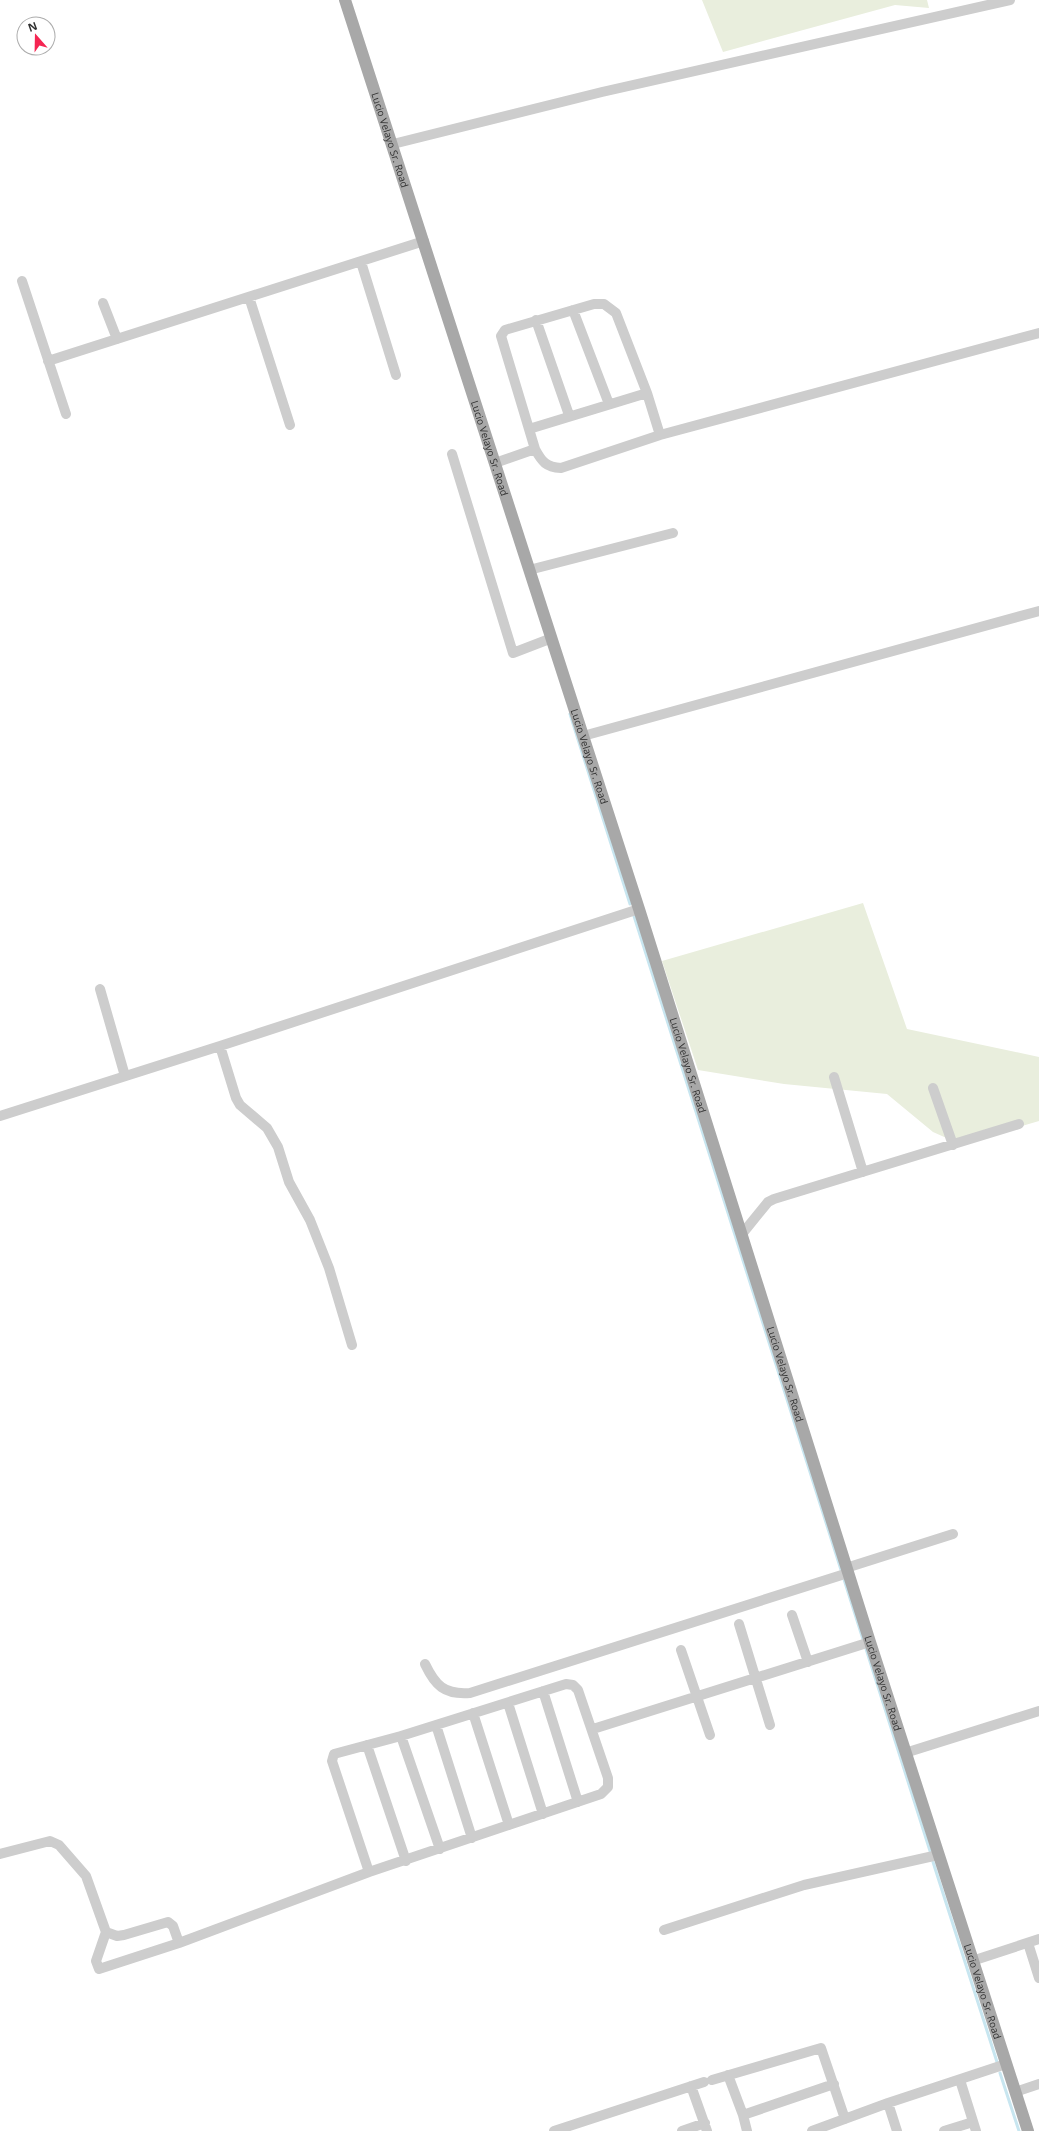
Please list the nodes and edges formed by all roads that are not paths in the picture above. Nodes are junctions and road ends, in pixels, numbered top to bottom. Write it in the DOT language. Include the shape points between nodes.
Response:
graph roads {
  1 [pos="345,0"];
  2 [pos="1010,0"];
  3 [pos="393,144"];
  4 [pos="424,241"];
  5 [pos="360,262"];
  6 [pos="22,281"];
  7 [pos="249,297"];
  8 [pos="103,303"];
  9 [pos="573,310"];
  10 [pos="536,320"];
  11 [pos="1039,333"];
  12 [pos="117,339"];
  13 [pos="48,361"];
  14 [pos="396,375"];
  15 [pos="647,393"];
  16 [pos="609,404"];
  17 [pos="66,414"];
  18 [pos="569,415"];
  19 [pos="290,425"];
  20 [pos="528,429"];
  21 [pos="660,435"];
  22 [pos="535,449"];
  23 [pos="452,454"];
  24 [pos="495,463"];
  25 [pos="673,533"];
  26 [pos="529,570"];
  27 [pos="1039,611"];
  28 [pos="552,638"];
  29 [pos="582,736"];
  30 [pos="639,909"];
  31 [pos="100,989"];
  32 [pos="220,1046"];
  33 [pos="125,1076"];
  34 [pos="834,1077"];
  35 [pos="933,1088"];
  36 [pos="0,1116"];
  37 [pos="1019,1124"];
  38 [pos="953,1145"];
  39 [pos="864,1172"];
  40 [pos="742,1234"];
  41 [pos="352,1345"];
  42 [pos="953,1534"];
  43 [pos="845,1573"];
  44 [pos="792,1615"];
  45 [pos="739,1624"];
  46 [pos="867,1643"];
  47 [pos="681,1650"];
  48 [pos="808,1662"];
  49 [pos="424,1664"];
  50 [pos="755,1679"];
  51 [pos="543,1691"];
  52 [pos="697,1697"];
  53 [pos="508,1703"];
  54 [pos="1039,1711"];
  55 [pos="473,1713"];
  56 [pos="436,1725"];
  57 [pos="770,1725"];
  58 [pos="593,1729"];
  59 [pos="401,1736"];
  60 [pos="710,1736"];
  61 [pos="367,1745"];
  62 [pos="905,1753"];
  63 [pos="578,1802"];
  64 [pos="543,1814"];
  65 [pos="509,1824"];
  66 [pos="472,1838"];
  67 [pos="440,1849"];
  68 [pos="0,1854"];
  69 [pos="938,1855"];
  70 [pos="406,1860"];
  71 [pos="369,1872"];
  72 [pos="664,1930"];
  73 [pos="106,1932"];
  74 [pos="1039,1939"];
  75 [pos="1028,1942"];
  76 [pos="179,1944"];
  77 [pos="972,1961"];
  78 [pos="1039,1978"];
  79 [pos="1006,2064"];
  80 [pos="728,2075"];
  81 [pos="960,2080"];
  82 [pos="834,2084"];
  83 [pos="1039,2084"];
  84 [pos="691,2086"];
  85 [pos="1015,2092"];
  86 [pos="888,2103"];
  87 [pos="742,2115"];
  88 [pos="845,2119"];
  89 [pos="580,2127"];
  90 [pos="706,2127"];
  91 [pos="975,2127"];
  92 [pos="832,2128"];
  93 [pos="554,2131"];
  94 [pos="682,2131"];
  95 [pos="747,2131"];
  96 [pos="812,2131"];
  97 [pos="897,2131"];
  98 [pos="944,2131"];
  99 [pos="1028,2131"];
  1 -- 3 [label="main road, Lucio Velayo Sr. Road"];
  2 -- 3 [label="street" via="602,92"];
  3 -- 4 [label="main road, Lucio Velayo Sr. Road"];
  4 -- 5 [label="street"];
  4 -- 24 [label="main road, Lucio Velayo Sr. Road"];
  5 -- 7 [label="street"];
  5 -- 14 [label="street"];
  6 -- 13 [label="street"];
  7 -- 12 [label="street"];
  7 -- 19 [label="street"];
  8 -- 12 [label="street"];
  9 -- 10 [label="street"];
  9 -- 15 [label="street" via="604,304 616,313"];
  9 -- 16 [label="street"];
  10 -- 18 [label="street"];
  10 -- 20 [label="street" via="505,330 500,336"];
  11 -- 21 [label="street"];
  12 -- 13 [label="street"];
  13 -- 17 [label="street"];
  15 -- 16 [label="street"];
  15 -- 21 [label="street"];
  16 -- 18 [label="street"];
  18 -- 20 [label="street"];
  20 -- 22 [label="street"];
  21 -- 22 [label="street" via="561,468 542,463"];
  22 -- 24 [label="street"];
  23 -- 28 [label="street" via="513,653"];
  24 -- 26 [label="main road, Lucio Velayo Sr. Road"];
  25 -- 26 [label="street"];
  26 -- 28 [label="main road, Lucio Velayo Sr. Road"];
  27 -- 29 [label="street"];
  28 -- 29 [label="main road, Lucio Velayo Sr. Road"];
  29 -- 30 [label="main road, Lucio Velayo Sr. Road"];
  30 -- 32 [label="street"];
  30 -- 40 [label="main road, Lucio Velayo Sr. Road"];
  31 -- 33 [label="street"];
  32 -- 33 [label="street"];
  32 -- 41 [label="street" via="240,1105 267,1128 278,1147 289,1182 310,1220 329,1268"];
  33 -- 36 [label="street"];
  34 -- 39 [label="street"];
  35 -- 38 [label="street"];
  37 -- 38 [label="street"];
  38 -- 39 [label="street"];
  39 -- 40 [label="street" via="768,1202"];
  40 -- 43 [label="main road, Lucio Velayo Sr. Road"];
  42 -- 43 [label="street"];
  43 -- 46 [label="main road, Lucio Velayo Sr. Road"];
  43 -- 49 [label="street" via="470,1693 460,1694 438,1686"];
  44 -- 48 [label="street"];
  45 -- 50 [label="street"];
  46 -- 48 [label="street"];
  46 -- 62 [label="main road, Lucio Velayo Sr. Road"];
  47 -- 52 [label="street"];
  48 -- 50 [label="street"];
  50 -- 52 [label="street"];
  50 -- 57 [label="street"];
  51 -- 53 [label="street"];
  51 -- 58 [label="street" via="566,1684 573,1685 578,1690"];
  51 -- 63 [label="street"];
  52 -- 58 [label="street"];
  52 -- 60 [label="street"];
  53 -- 55 [label="street"];
  53 -- 64 [label="street"];
  54 -- 62 [label="street"];
  55 -- 56 [label="street"];
  55 -- 65 [label="street"];
  56 -- 59 [label="street"];
  56 -- 66 [label="street"];
  58 -- 63 [label="street" via="609,1783 601,1794"];
  59 -- 61 [label="street"];
  59 -- 67 [label="street"];
  61 -- 70 [label="street"];
  61 -- 71 [label="street" via="336,1752 332,1761"];
  62 -- 69 [label="main road, Lucio Velayo Sr. Road"];
  63 -- 64 [label="street"];
  64 -- 65 [label="street"];
  65 -- 66 [label="street"];
  66 -- 67 [label="street"];
  67 -- 70 [label="street"];
  68 -- 73 [label="street" via="50,1841 59,1845 86,1876"];
  69 -- 72 [label="street" via="804,1885"];
  69 -- 77 [label="main road, Lucio Velayo Sr. Road"];
  70 -- 71 [label="street"];
  71 -- 76 [label="street"];
  73 -- 76 [label="street" via="124,1936 168,1922 173,1926"];
  73 -- 76 [label="street" via="96,1961 97,1968 102,1969"];
  74 -- 75 [label="street"];
  75 -- 77 [label="street"];
  75 -- 78 [label="street"];
  77 -- 79 [label="main road, Lucio Velayo Sr. Road"];
  79 -- 81 [label="street"];
  79 -- 85 [label="main road, Lucio Velayo Sr. Road"];
  80 -- 82 [label="street" via="821,2048"];
  80 -- 84 [label="street"];
  80 -- 87 [label="street"];
  81 -- 86 [label="street"];
  81 -- 91 [label="street"];
  82 -- 87 [label="street"];
  82 -- 88 [label="street"];
  83 -- 85 [label="street"];
  84 -- 89 [label="street"];
  84 -- 90 [label="street"];
  85 -- 99 [label="main road, Lucio Velayo Sr. Road"];
  86 -- 88 [label="street"];
  86 -- 97 [label="street"];
  87 -- 95 [label="street"];
  88 -- 92 [label="street"];
  89 -- 93 [label="street"];
  90 -- 94 [label="street"];
  91 -- 98 [label="street"];
  92 -- 96 [label="street"];
}
